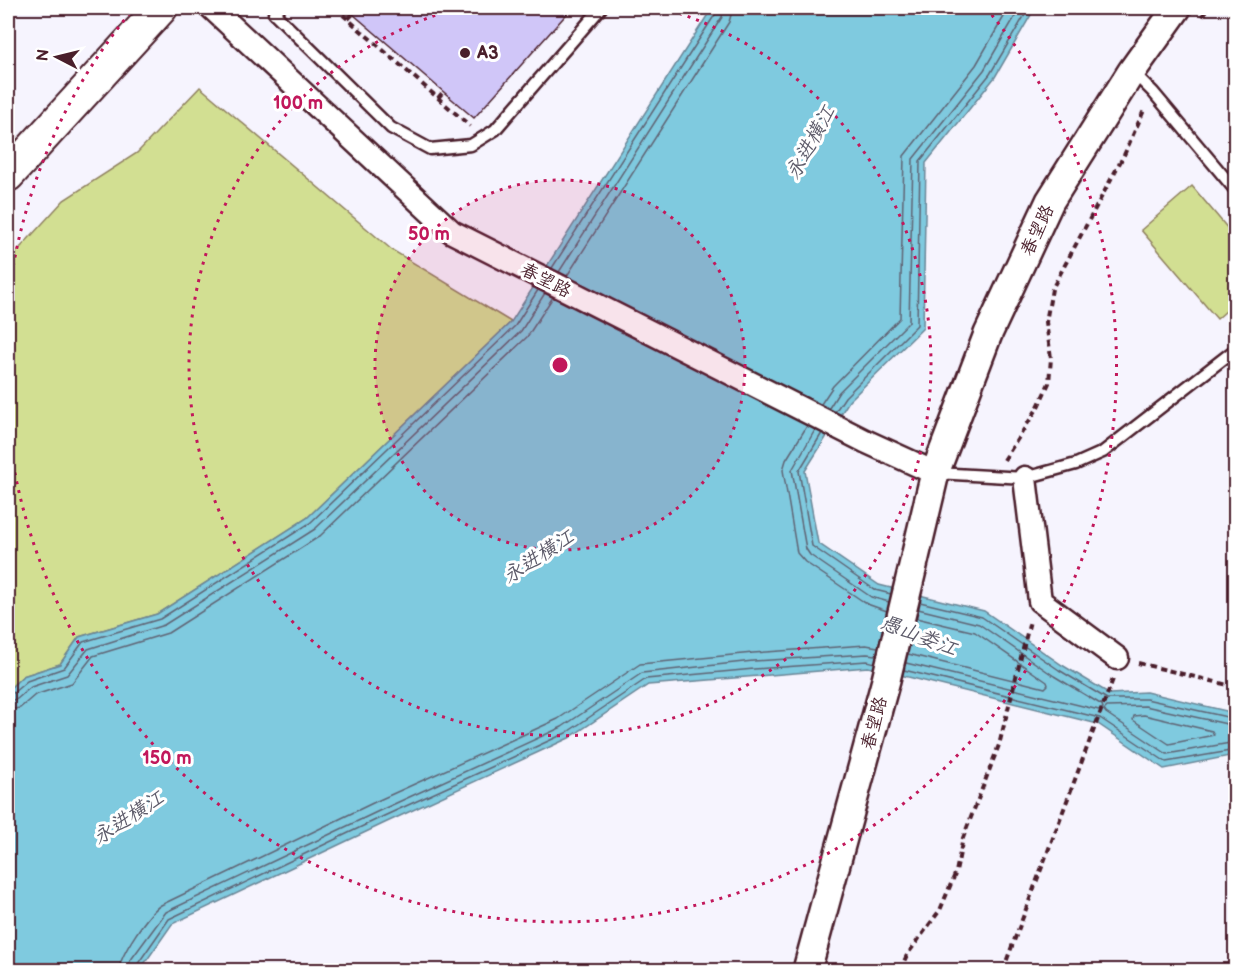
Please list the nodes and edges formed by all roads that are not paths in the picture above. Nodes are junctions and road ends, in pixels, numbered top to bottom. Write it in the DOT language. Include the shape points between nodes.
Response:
graph roads {
  1 [pos="161,8"];
  2 [pos="212,8"];
  3 [pos="279,8"];
  4 [pos="601,8"];
  5 [pos="1186,16"];
  6 [pos="1132,71"];
  7 [pos="10,166"];
  8 [pos="1236,191"];
  9 [pos="1235,351"];
  10 [pos="935,473"];
  11 [pos="1025,478"];
  12 [pos="1118,658"];
  13 [pos="807,970"];
  1 -- 7 [label="main road"];
  2 -- 10 [label="street, 春望路" via="452,232"];
  3 -- 4 [label="lane" via="274,14 391,128 430,149 471,145 495,130"];
  5 -- 6 [label="street, 春望路"];
  6 -- 8 [label="lane"];
  6 -- 10 [label="street, 春望路" via="1050,201 988,334"];
  9 -- 11 [label="lane" via="1103,452"];
  10 -- 11 [label="lane"];
  10 -- 13 [label="street, 春望路" via="886,680"];
  11 -- 12 [label="street" via="1040,601"];
}
